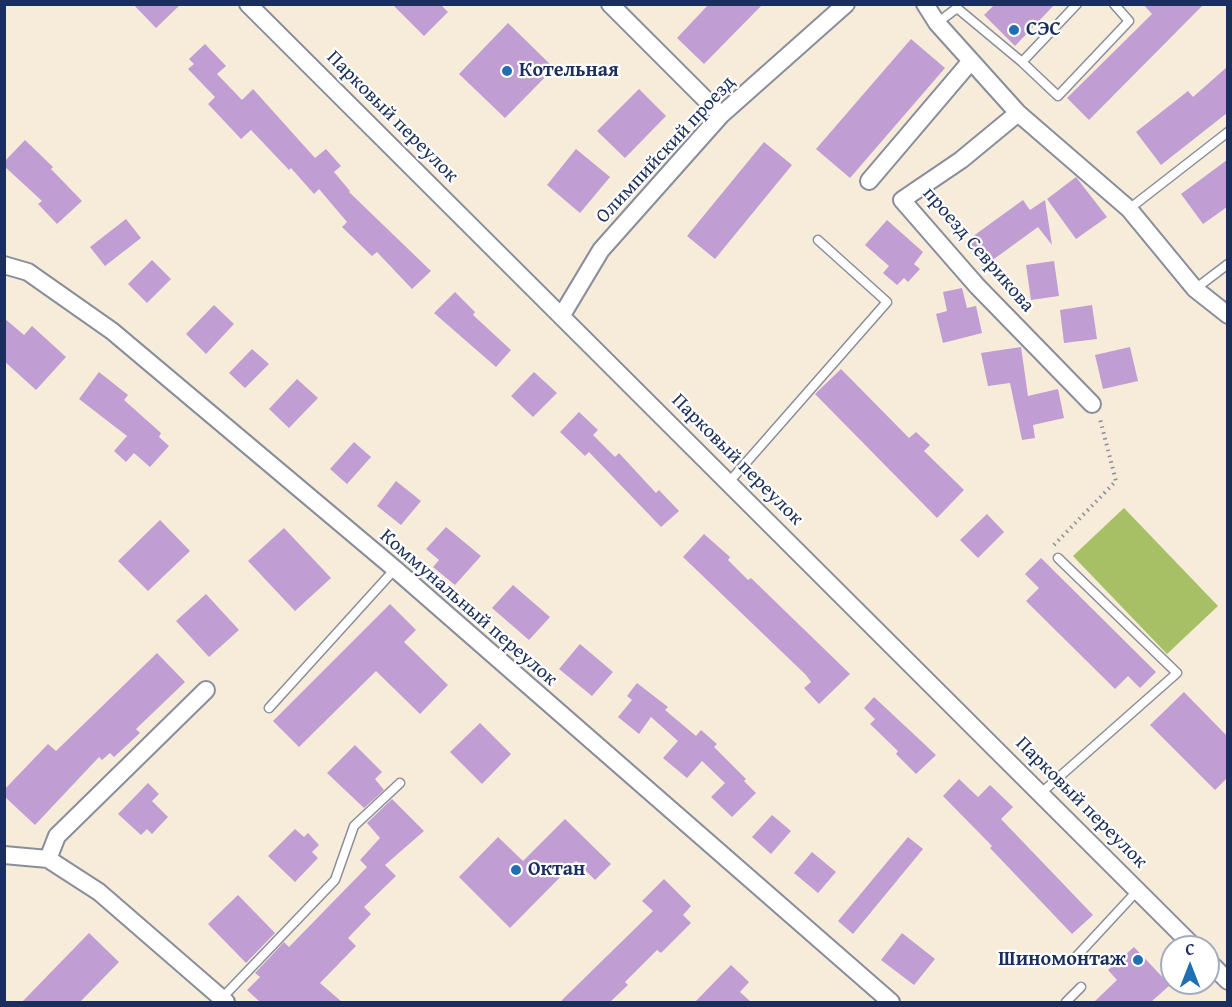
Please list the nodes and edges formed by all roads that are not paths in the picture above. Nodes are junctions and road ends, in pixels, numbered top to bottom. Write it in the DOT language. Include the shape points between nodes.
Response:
graph roads {
  1 [pos="248,4"];
  2 [pos="610,4"];
  3 [pos="846,4"];
  4 [pos="925,4"];
  5 [pos="1077,4"];
  6 [pos="1114,4"];
  7 [pos="937,23"];
  8 [pos="971,61"];
  9 [pos="1022,62"];
  10 [pos="1018,112"];
  11 [pos="721,115"];
  12 [pos="1227,132"];
  13 [pos="869,181"];
  14 [pos="1129,209"];
  15 [pos="818,240"];
  16 [pos="1227,264"];
  17 [pos="4,265"];
  18 [pos="1195,289"];
  19 [pos="562,315"];
  20 [pos="1227,315"];
  21 [pos="1092,404"];
  22 [pos="729,482"];
  23 [pos="1058,558"];
  24 [pos="394,570"];
  25 [pos="206,690"];
  26 [pos="269,708"];
  27 [pos="400,783"];
  28 [pos="1041,793"];
  29 [pos="4,855"];
  30 [pos="48,859"];
  31 [pos="1139,890"];
  32 [pos="1182,935"];
  33 [pos="1075,958"];
  34 [pos="1081,987"];
  35 [pos="224,1000"];
  36 [pos="891,1002"];
  37 [pos="1066,1002"];
  1 -- 19 [label="street, Парковый переулок"];
  2 -- 11 [label="street"];
  3 -- 11 [label="street, Олимпийский проезд"];
  4 -- 7 [label="street"];
  5 -- 9 [label="lane"];
  6 -- 9 [label="lane" via="1129,21 1058,96"];
  7 -- 8 [label="street"];
  7 -- 9 [label="lane" via="957,8"];
  8 -- 10 [label="street"];
  8 -- 13 [label="street"];
  10 -- 14 [label="street"];
  10 -- 21 [label="street, проезд Севрикова" via="961,160 902,200 977,286"];
  11 -- 19 [label="street, Олимпийский проезд" via="601,250"];
  12 -- 14 [label="lane"];
  14 -- 18 [label="street"];
  15 -- 22 [label="lane" via="887,302"];
  16 -- 18 [label="lane"];
  17 -- 24 [label="street, Коммунальный переулок" via="28,272 112,331"];
  18 -- 20 [label="street"];
  19 -- 22 [label="street, Парковый переулок"];
  22 -- 28 [label="street, Парковый переулок"];
  23 -- 28 [label="lane" via="1177,673"];
  24 -- 26 [label="lane"];
  24 -- 36 [label="street, Коммунальный переулок"];
  25 -- 30 [label="street" via="57,836"];
  27 -- 35 [label="lane" via="354,826 335,880"];
  28 -- 31 [label="street, Парковый переулок"];
  29 -- 30 [label="street"];
  30 -- 35 [label="street" via="99,892"];
  31 -- 32 [label="street, Парковый переулок"];
  31 -- 33 [label="lane"];
  34 -- 37 [label="lane"];
}
